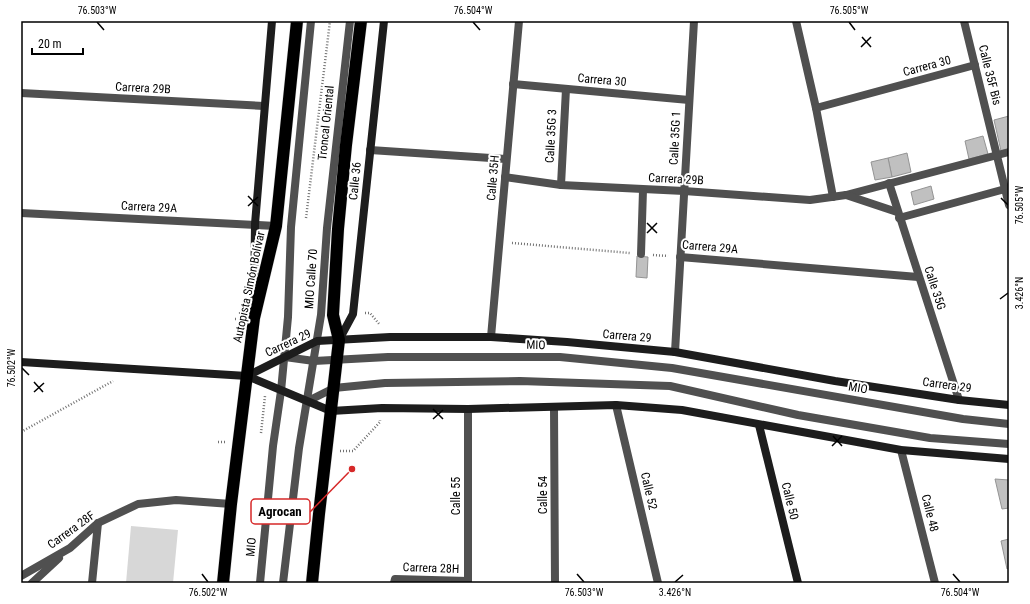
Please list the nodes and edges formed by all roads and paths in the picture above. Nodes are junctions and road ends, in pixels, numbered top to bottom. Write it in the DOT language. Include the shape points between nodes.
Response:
graph roads {
  1 [pos="272,21"];
  2 [pos="297,21"];
  3 [pos="310,21"];
  4 [pos="330,21"];
  5 [pos="350,21"];
  6 [pos="361,21"];
  7 [pos="384,21"];
  8 [pos="519,21"];
  9 [pos="694,21"];
  10 [pos="796,21"];
  11 [pos="964,21"];
  12 [pos="975,65"];
  13 [pos="513,84"];
  14 [pos="566,89"];
  15 [pos="21,93"];
  16 [pos="689,100"];
  17 [pos="264,106"];
  18 [pos="816,108"];
  19 [pos="370,150"];
  20 [pos="1009,152"];
  21 [pos="997,156"];
  22 [pos="506,159"];
  23 [pos="505,177"];
  24 [pos="889,183"];
  25 [pos="561,185"];
  26 [pos="1005,188"];
  27 [pos="643,190"];
  28 [pos="684,191"];
  29 [pos="846,195"];
  30 [pos="833,197"];
  31 [pos="1009,204"];
  32 [pos="21,212"];
  33 [pos="898,215"];
  34 [pos="306,219"];
  35 [pos="255,224"];
  36 [pos="276,226"];
  37 [pos="291,227"];
  38 [pos="327,228"];
  39 [pos="499,242"];
  40 [pos="641,254"];
  41 [pos="680,257"];
  42 [pos="918,277"];
  43 [pos="254,318"];
  44 [pos="491,337"];
  45 [pos="339,340"];
  46 [pos="317,341"];
  47 [pos="675,352"];
  48 [pos="284,357"];
  49 [pos="337,360"];
  50 [pos="314,361"];
  51 [pos="21,362"];
  52 [pos="134,369"];
  53 [pos="247,376"];
  54 [pos="334,388"];
  55 [pos="281,391"];
  56 [pos="959,400"];
  57 [pos="308,402"];
  58 [pos="616,405"];
  59 [pos="1009,405"];
  60 [pos="554,406"];
  61 [pos="468,409"];
  62 [pos="331,411"];
  63 [pos="1009,424"];
  64 [pos="759,425"];
  65 [pos="21,432"];
  66 [pos="1009,444"];
  67 [pos="901,450"];
  68 [pos="1009,458"];
  69 [pos="231,504"];
  70 [pos="98,523"];
  71 [pos="70,548"];
  72 [pos="21,576"];
  73 [pos="395,581"];
  74 [pos="468,582"];
  75 [pos="32,583"];
  76 [pos="92,583"];
  77 [pos="223,583"];
  78 [pos="260,583"];
  79 [pos="283,583"];
  80 [pos="312,583"];
  81 [pos="555,583"];
  82 [pos="658,583"];
  83 [pos="798,583"];
  84 [pos="935,583"];
  1 -- 17 [label="main road"];
  2 -- 36 [label="highway, Autopista Simón Bolívar"];
  3 -- 37 [label="street, Troncal Oriental"];
  4 -- 34 [label="path"];
  5 -- 38 [label="street, Troncal Oriental"];
  6 -- 45 [label="highway" via="338,229 333,315"];
  7 -- 19 [label="main road, Calle 36"];
  8 -- 13 [label="street, Calle 35H"];
  9 -- 16 [label="street, Calle 35G 1"];
  10 -- 18 [label="street"];
  11 -- 12 [label="street, Calle 35F Bis"];
  12 -- 18 [label="street, Carrera 30"];
  12 -- 21 [label="street, Calle 35F Bis"];
  13 -- 14 [label="street, Carrera 30"];
  13 -- 22 [label="street, Calle 35H"];
  14 -- 16 [label="street, Carrera 30"];
  14 -- 25 [label="street, Calle 35G 3"];
  15 -- 17 [label="street, Carrera 29B"];
  16 -- 28 [label="street, Calle 35G 1"];
  17 -- 35 [label="main road"];
  18 -- 30 [label="street"];
  19 -- 22 [label="street"];
  19 -- 45 [label="main road, Calle 36" via="354,314"];
  20 -- 21 [label="street, Carrera 29B"];
  21 -- 24 [label="street, Carrera 29B"];
  21 -- 26 [label="street, Calle 35F Bis"];
  22 -- 23 [label="street, Calle 35H"];
  23 -- 25 [label="street, Carrera 29B"];
  23 -- 39 [label="street, Calle 35H"];
  24 -- 29 [label="street, Carrera 29B"];
  24 -- 33 [label="street, Calle 35G"];
  25 -- 27 [label="street, Carrera 29B"];
  26 -- 31 [label="street, Calle 35F Bis"];
  26 -- 33 [label="street"];
  27 -- 28 [label="street, Carrera 29B"];
  27 -- 40 [label="street"];
  28 -- 30 [label="street, Carrera 29B" via="810,200"];
  28 -- 41 [label="street, Calle 35G 1"];
  29 -- 30 [label="street, Carrera 29B"];
  29 -- 33 [label="street, Carrera 29B"];
  32 -- 35 [label="street, Carrera 29A"];
  33 -- 42 [label="street, Calle 35G"];
  35 -- 36 [label="street, Carrera 29A"];
  35 -- 43 [label="main road"];
  36 -- 43 [label="highway, Autopista Simón Bolívar"];
  37 -- 48 [label="street, MIO Calle 70"];
  38 -- 46 [label="street, MIO Calle 70"];
  39 -- 40 [label="path, Carrera 29A"];
  39 -- 44 [label="street, Calle 35H"];
  40 -- 41 [label="path, Carrera 29A"];
  41 -- 42 [label="street, Carrera 29A"];
  41 -- 47 [label="street, Calle 35G 1"];
  42 -- 56 [label="street, Calle 35G"];
  43 -- 53 [label="highway, Autopista Simón Bolívar"];
  44 -- 45 [label="main road, Carrera 29"];
  44 -- 47 [label="main road, Carrera 29"];
  45 -- 46 [label="main road, Carrera 29"];
  45 -- 49 [label="highway"];
  46 -- 48 [label="main road, Carrera 29"];
  46 -- 50 [label="street, MIO Calle 70"];
  47 -- 56 [label="main road, Carrera 29"];
  48 -- 50 [label="street, MIO"];
  48 -- 53 [label="main road, Carrera 29"];
  48 -- 55 [label="street, MIO"];
  49 -- 50 [label="street, MIO"];
  49 -- 54 [label="highway"];
  49 -- 63 [label="street, MIO" via="388,357 568,358 672,368 955,418"];
  50 -- 57 [label="street, MIO Calle 70"];
  51 -- 52 [label="main road"];
  52 -- 53 [label="main road"];
  52 -- 65 [label="path"];
  53 -- 55 [label="main road"];
  53 -- 69 [label="highway, Autopista Simón Bolívar"];
  54 -- 57 [label="street"];
  54 -- 62 [label="highway"];
  54 -- 66 [label="street" via="385,383 520,381 670,386 798,415 930,438"];
  55 -- 57 [label="main road"];
  55 -- 78 [label="street, MIO" via="272,446"];
  56 -- 59 [label="main road, Carrera 29"];
  57 -- 62 [label="main road"];
  57 -- 79 [label="street" via="299,448"];
  58 -- 60 [label="main road"];
  58 -- 64 [label="main road" via="682,410"];
  58 -- 82 [label="street, Calle 52"];
  60 -- 61 [label="main road"];
  60 -- 81 [label="street, Calle 54"];
  61 -- 62 [label="main road" via="382,408"];
  61 -- 74 [label="street, Calle 55"];
  62 -- 80 [label="highway"];
  64 -- 67 [label="main road"];
  64 -- 83 [label="main road, Calle 50"];
  67 -- 68 [label="main road"];
  67 -- 84 [label="street, Calle 48"];
  69 -- 70 [label="street, Carrera 28F" via="176,500 138,504"];
  69 -- 77 [label="highway, Autopista Simón Bolívar"];
  70 -- 71 [label="street, Carrera 28F"];
  70 -- 76 [label="street"];
  71 -- 72 [label="street, Carrera 28F"];
  71 -- 75 [label="street"];
  73 -- 74 [label="street, Carrera 28H"];
}
